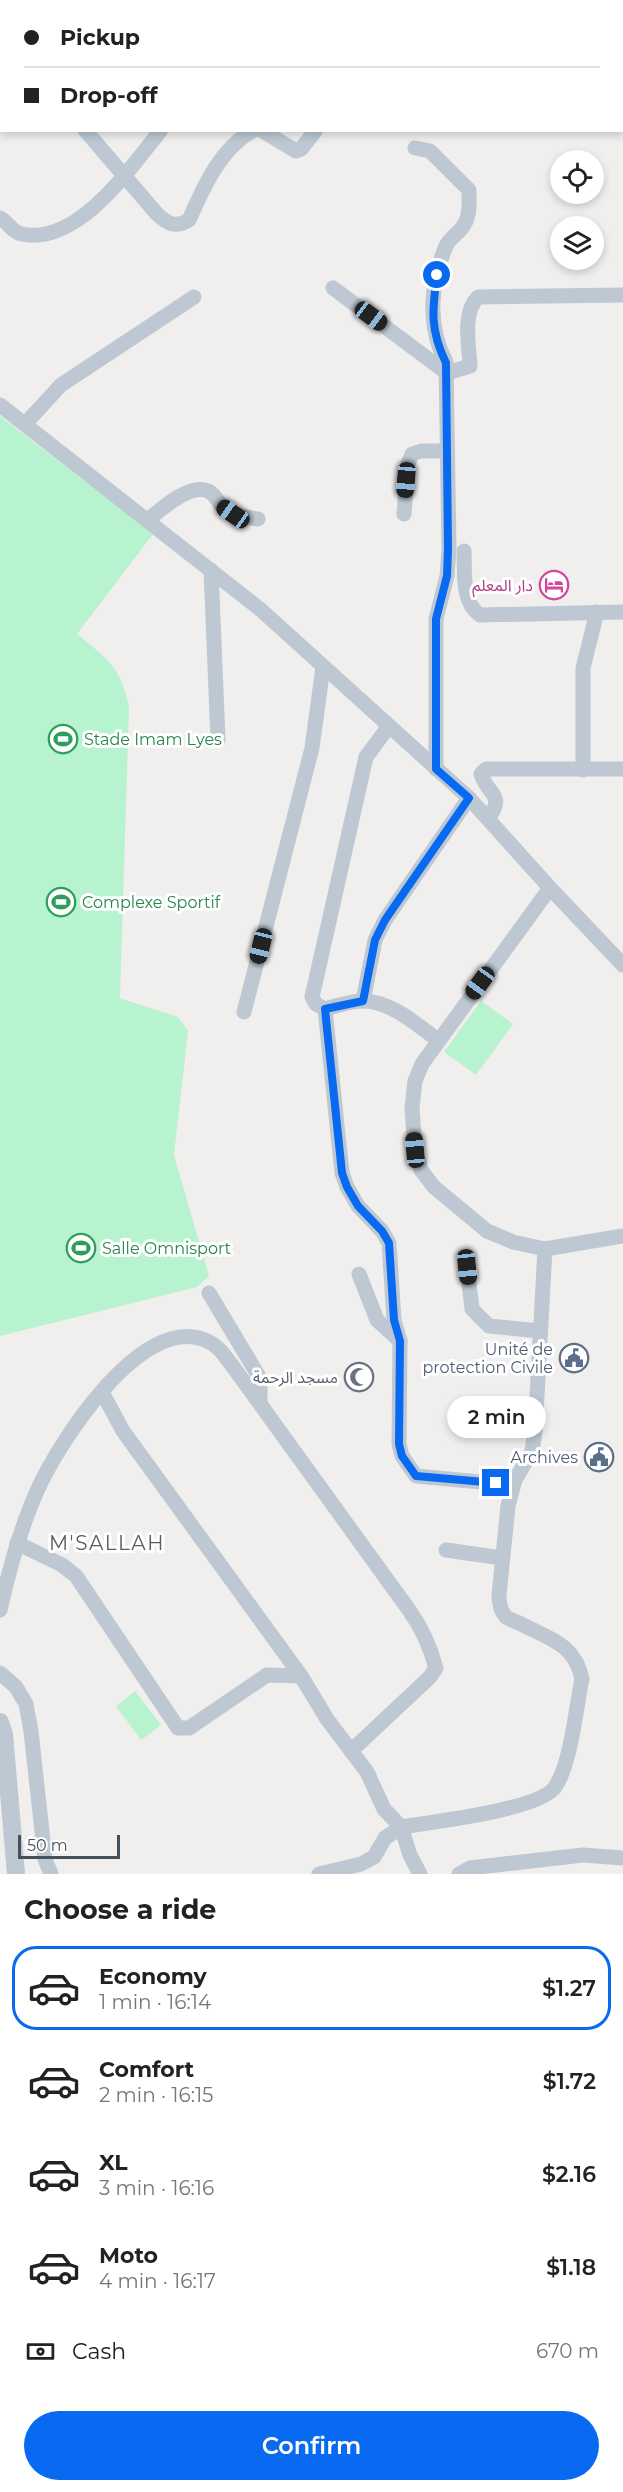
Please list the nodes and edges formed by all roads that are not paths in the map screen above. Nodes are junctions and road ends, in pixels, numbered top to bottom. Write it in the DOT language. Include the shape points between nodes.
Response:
graph roads {
  1 [pos="87,132"];
  2 [pos="159,132"];
  3 [pos="252,132"];
  4 [pos="264,132"];
  5 [pos="314,132"];
  6 [pos="416,148"];
  7 [pos="124,176"];
  8 [pos="0,218"];
  9 [pos="333,288"];
  10 [pos="623,295"];
  11 [pos="194,297"];
  12 [pos="447,373"];
  13 [pos="0,405"];
  14 [pos="25,424"];
  15 [pos="447,450"];
  16 [pos="404,514"];
  17 [pos="258,519"];
  18 [pos="148,520"];
  19 [pos="464,551"];
  20 [pos="211,570"];
  21 [pos="597,612"];
  22 [pos="623,612"];
  23 [pos="323,667"];
  24 [pos="388,726"];
  25 [pos="218,740"];
  26 [pos="436,769"];
  27 [pos="623,769"];
  28 [pos="583,770"];
  29 [pos="469,798"];
  30 [pos="488,819"];
  31 [pos="550,888"];
  32 [pos="623,965"];
  33 [pos="363,1001"];
  34 [pos="325,1009"];
  35 [pos="244,1012"];
  36 [pos="438,1041"];
  37 [pos="623,1236"];
  38 [pos="545,1249"];
  39 [pos="467,1267"];
  40 [pos="359,1274"];
  41 [pos="209,1293"];
  42 [pos="540,1331"];
  43 [pos="400,1341"];
  44 [pos="102,1392"];
  45 [pos="260,1403"];
  46 [pos="513,1485"];
  47 [pos="17,1543"];
  48 [pos="446,1550"];
  49 [pos="502,1558"];
  50 [pos="0,1610"];
  51 [pos="0,1673"];
  52 [pos="301,1676"];
  53 [pos="0,1722"];
  54 [pos="351,1751"];
  55 [pos="401,1827"];
  56 [pos="623,1858"];
  57 [pos="417,1872"];
  58 [pos="16,1874"];
  59 [pos="51,1874"];
  60 [pos="320,1874"];
  61 [pos="459,1874"];
  1 -- 7 [label="street"];
  2 -- 7 [label="street"];
  3 -- 7 [label="street" via="232,148 207,180 189,220 182,224 167,224"];
  4 -- 5 [label="street" via="296,151"];
  6 -- 12 [label="street" via="430,151 469,190 469,213 463,227 447,243 433,306 435,340"];
  7 -- 8 [label="street" via="101,201 56,230 33,236 18,234"];
  9 -- 12 [label="street"];
  10 -- 12 [label="street" via="478,297 471,304 469,315 470,366"];
  11 -- 14 [label="street" via="61,385"];
  12 -- 15 [label="street"];
  13 -- 14 [label="street"];
  14 -- 18 [label="street"];
  15 -- 16 [label="street" via="412,454"];
  15 -- 26 [label="street" via="447,576 436,619"];
  17 -- 18 [label="street" via="233,514 211,492 201,489 187,492"];
  18 -- 20 [label="street"];
  19 -- 21 [label="street" via="467,599 471,610 480,615"];
  20 -- 23 [label="street"];
  20 -- 25 [label="street"];
  21 -- 22 [label="street"];
  21 -- 28 [label="street" via="583,668"];
  23 -- 24 [label="street"];
  23 -- 35 [label="street" via="312,748"];
  24 -- 26 [label="street"];
  24 -- 34 [label="street" via="366,757 336,882 312,997"];
  26 -- 29 [label="street"];
  27 -- 28 [label="street"];
  28 -- 30 [label="street" via="486,769 482,774 484,781 497,800"];
  29 -- 30 [label="street"];
  29 -- 33 [label="street" via="385,920 373,949"];
  30 -- 31 [label="street"];
  31 -- 32 [label="street"];
  31 -- 36 [label="street"];
  33 -- 34 [label="street"];
  33 -- 36 [label="street" via="379,1002"];
  34 -- 43 [label="street" via="342,1173 358,1206 389,1243 394,1320"];
  36 -- 38 [label="street" via="422,1064 414,1092 415,1150 421,1170 487,1231"];
  37 -- 38 [label="street"];
  38 -- 42 [label="street"];
  39 -- 42 [label="street" via="472,1309 489,1326"];
  40 -- 43 [label="street" via="377,1320"];
  41 -- 45 [label="street" via="258,1375"];
  42 -- 46 [label="street" via="532,1451"];
  43 -- 46 [label="street" via="399,1444 410,1469 416,1476"];
  44 -- 45 [label="street" via="150,1347 170,1337 189,1335 218,1348"];
  44 -- 47 [label="street" via="70,1431 47,1469"];
  44 -- 52 [label="street" via="123,1431"];
  45 -- 54 [label="street" via="423,1630 436,1668"];
  46 -- 49 [label="street"];
  47 -- 50 [label="street"];
  47 -- 52 [label="street" via="76,1576 178,1728 189,1728 267,1675"];
  48 -- 49 [label="street"];
  49 -- 55 [label="street" via="499,1595 505,1616 558,1643 573,1654 579,1665 582,1679 564,1768 555,1788 520,1806"];
  51 -- 59 [label="street" via="16,1687 26,1704 45,1859"];
  52 -- 54 [label="street"];
  53 -- 58 [label="street"];
  54 -- 55 [label="street" via="367,1772 384,1809"];
  55 -- 57 [label="street"];
  55 -- 60 [label="street" via="385,1838 374,1857"];
  56 -- 61 [label="street" via="583,1855 470,1868"];
}
